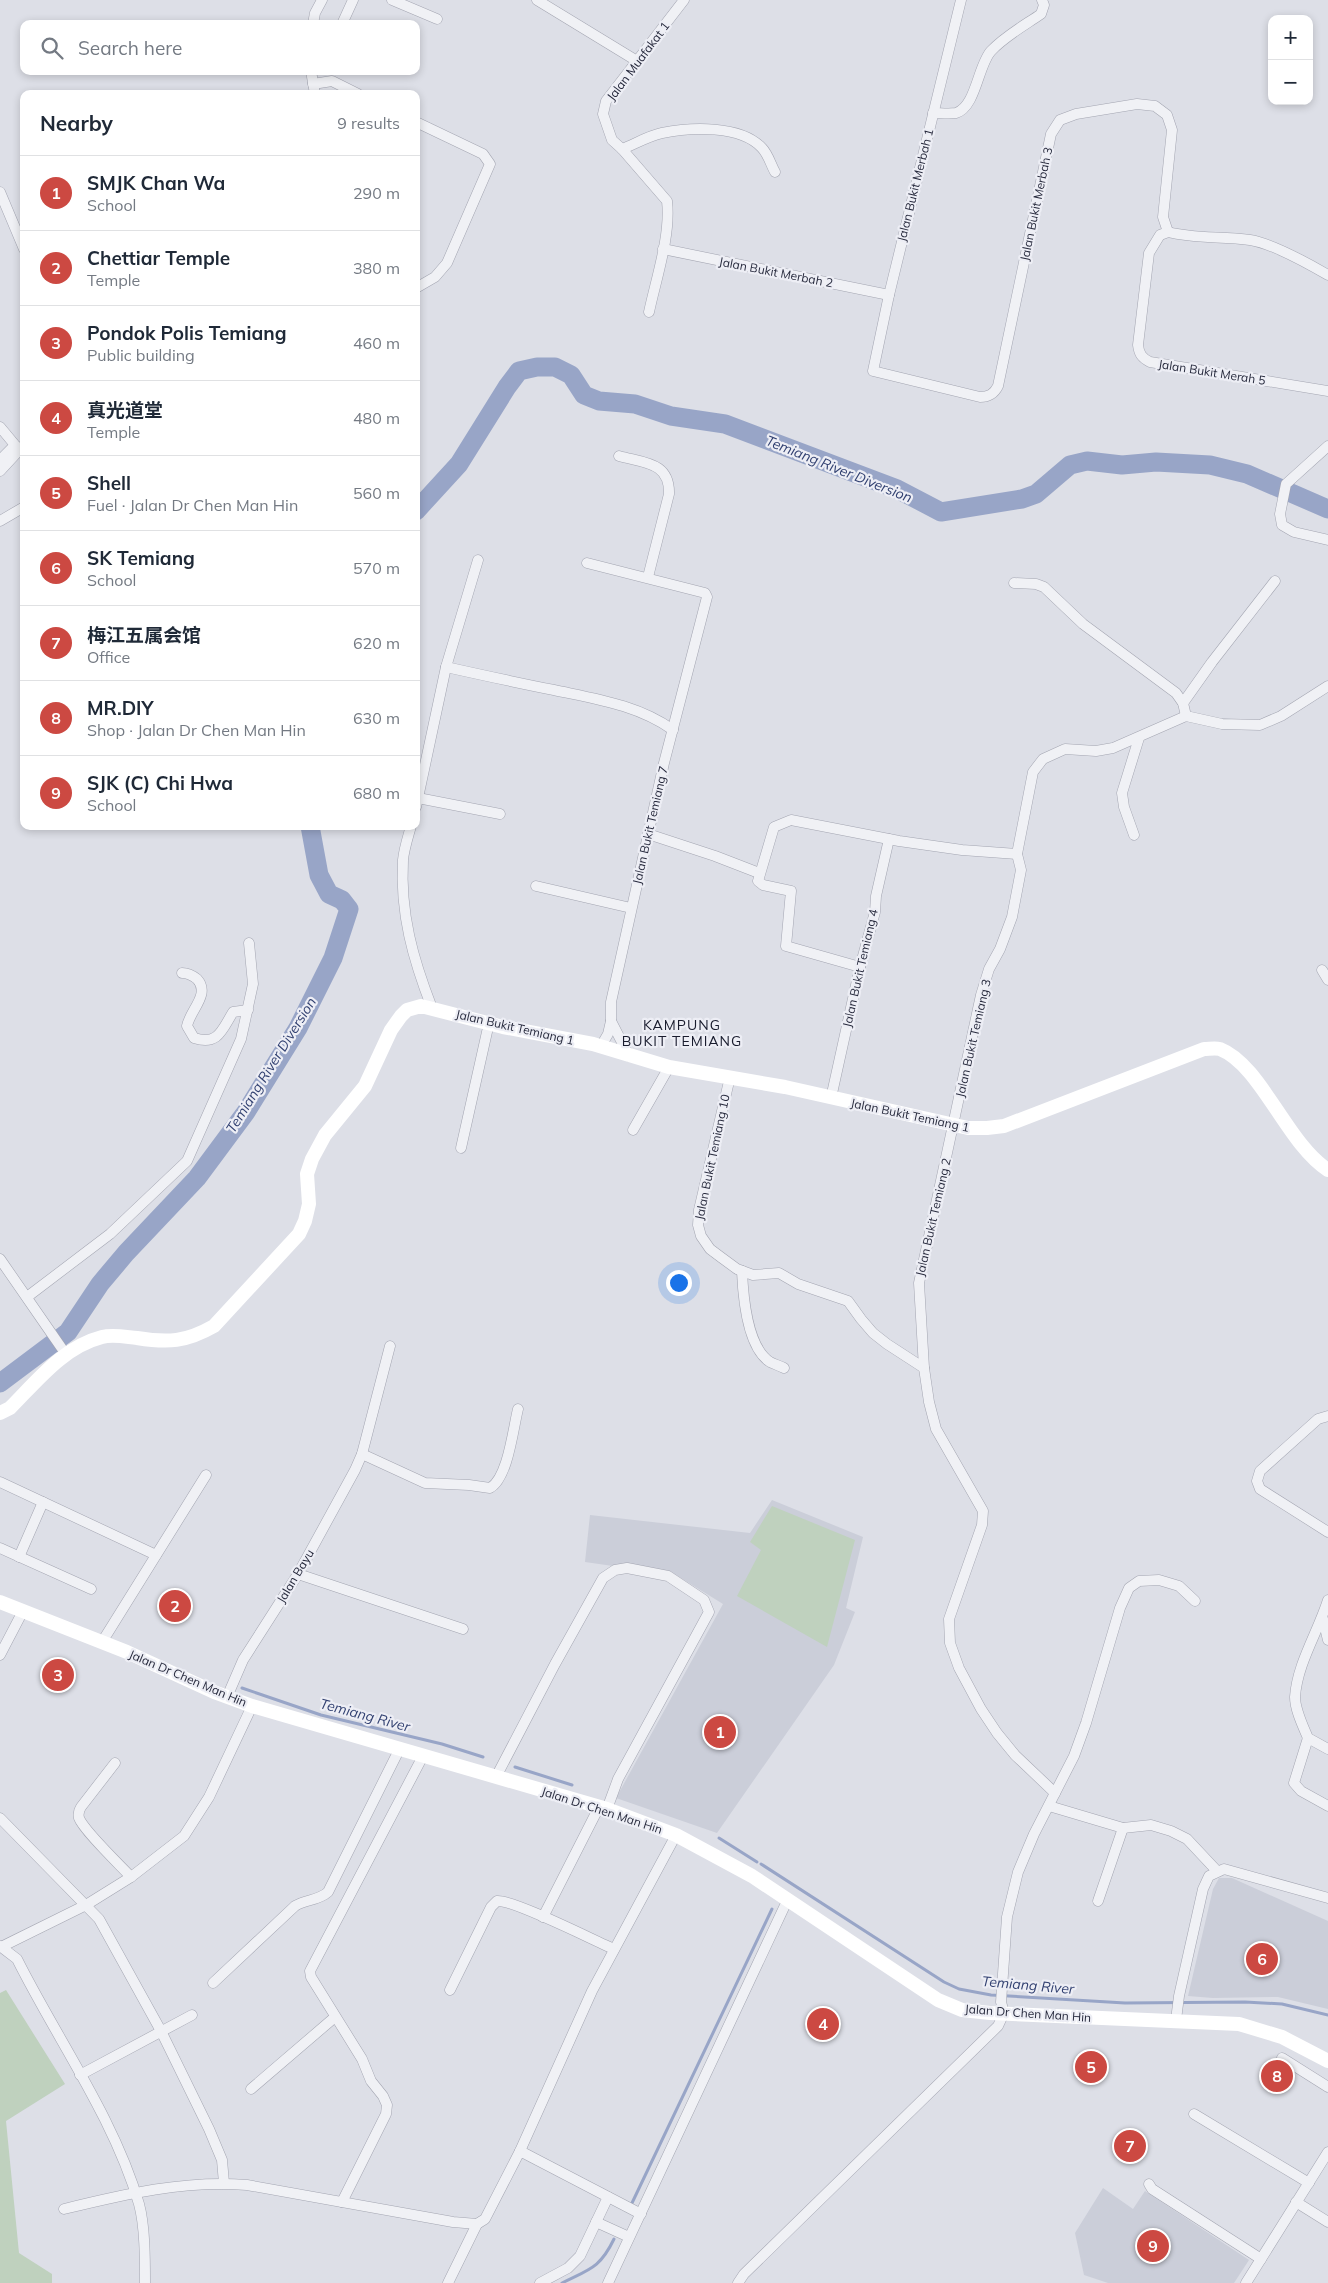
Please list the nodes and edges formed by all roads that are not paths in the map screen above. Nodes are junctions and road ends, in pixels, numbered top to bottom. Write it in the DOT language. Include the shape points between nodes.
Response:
graph roads {
  1 [pos="322,0"];
  2 [pos="353,0"];
  3 [pos="392,0"];
  4 [pos="537,0"];
  5 [pos="684,0"];
  6 [pos="961,0"];
  7 [pos="1042,0"];
  8 [pos="437,19"];
  9 [pos="314,20"];
  10 [pos="344,20"];
  11 [pos="637,62"];
  12 [pos="312,75"];
  13 [pos="332,76"];
  14 [pos="314,89"];
  15 [pos="352,90"];
  16 [pos="933,113"];
  17 [pos="420,124"];
  18 [pos="622,149"];
  19 [pos="775,172"];
  20 [pos="0,192"];
  21 [pos="1168,232"];
  22 [pos="20,240"];
  23 [pos="662,249"];
  24 [pos="1328,275"];
  25 [pos="420,286"];
  26 [pos="889,295"];
  27 [pos="649,312"];
  28 [pos="873,371"];
  29 [pos="1328,391"];
  30 [pos="0,427"];
  31 [pos="1328,446"];
  32 [pos="20,449"];
  33 [pos="619,456"];
  34 [pos="0,460"];
  35 [pos="0,471"];
  36 [pos="20,510"];
  37 [pos="0,521"];
  38 [pos="1328,540"];
  39 [pos="478,560"];
  40 [pos="587,563"];
  41 [pos="648,577"];
  42 [pos="1274,582"];
  43 [pos="1014,584"];
  44 [pos="446,667"];
  45 [pos="1328,686"];
  46 [pos="1183,702"];
  47 [pos="1186,716"];
  48 [pos="673,730"];
  49 [pos="1139,738"];
  50 [pos="420,788"];
  51 [pos="420,802"];
  52 [pos="500,814"];
  53 [pos="410,830"];
  54 [pos="648,834"];
  55 [pos="1134,835"];
  56 [pos="889,839"];
  57 [pos="1017,854"];
  58 [pos="759,873"];
  59 [pos="536,886"];
  60 [pos="631,908"];
  61 [pos="249,943"];
  62 [pos="860,967"];
  63 [pos="1322,970"];
  64 [pos="182,973"];
  65 [pos="1328,980"];
  66 [pos="432,1008"];
  67 [pos="248,1010"];
  68 [pos="611,1021"];
  69 [pos="489,1023"];
  70 [pos="601,1046"];
  71 [pos="629,1056"];
  72 [pos="669,1067"];
  73 [pos="730,1077"];
  74 [pos="831,1098"];
  75 [pos="954,1126"];
  76 [pos="634,1130"];
  77 [pos="460,1148"];
  78 [pos="1328,1170"];
  79 [pos="0,1259"];
  80 [pos="742,1271"];
  81 [pos="27,1297"];
  82 [pos="390,1346"];
  83 [pos="65,1353"];
  84 [pos="784,1368"];
  85 [pos="924,1368"];
  86 [pos="518,1409"];
  87 [pos="0,1413"];
  88 [pos="1328,1416"];
  89 [pos="362,1454"];
  90 [pos="206,1475"];
  91 [pos="0,1482"];
  92 [pos="43,1502"];
  93 [pos="1328,1532"];
  94 [pos="0,1548"];
  95 [pos="156,1555"];
  96 [pos="19,1557"];
  97 [pos="298,1574"];
  98 [pos="90,1589"];
  99 [pos="1328,1600"];
  100 [pos="1195,1601"];
  101 [pos="0,1602"];
  102 [pos="23,1611"];
  103 [pos="1323,1618"];
  104 [pos="463,1629"];
  105 [pos="1328,1640"];
  106 [pos="102,1642"];
  107 [pos="0,1655"];
  108 [pos="228,1697"];
  109 [pos="252,1706"];
  110 [pos="1308,1738"];
  111 [pos="1328,1749"];
  112 [pos="399,1750"];
  113 [pos="423,1756"];
  114 [pos="115,1763"];
  115 [pos="496,1778"];
  116 [pos="1055,1793"];
  117 [pos="1049,1806"];
  118 [pos="1328,1806"];
  119 [pos="603,1808"];
  120 [pos="0,1818"];
  121 [pos="1123,1828"];
  122 [pos="676,1835"];
  123 [pos="1217,1871"];
  124 [pos="131,1877"];
  125 [pos="1328,1898"];
  126 [pos="787,1900"];
  127 [pos="1098,1901"];
  128 [pos="86,1905"];
  129 [pos="543,1917"];
  130 [pos="1,1947"];
  131 [pos="614,1950"];
  132 [pos="213,1983"];
  133 [pos="450,1990"];
  134 [pos="1003,2008"];
  135 [pos="192,2015"];
  136 [pos="1177,2016"];
  137 [pos="335,2017"];
  138 [pos="161,2031"];
  139 [pos="1282,2058"];
  140 [pos="1328,2061"];
  141 [pos="80,2075"];
  142 [pos="1328,2087"];
  143 [pos="251,2089"];
  144 [pos="1194,2114"];
  145 [pos="520,2151"];
  146 [pos="1328,2152"];
  147 [pos="224,2183"];
  148 [pos="1309,2183"];
  149 [pos="1149,2184"];
  150 [pos="134,2192"];
  151 [pos="608,2197"];
  152 [pos="342,2202"];
  153 [pos="1296,2202"];
  154 [pos="64,2209"];
  155 [pos="641,2214"];
  156 [pos="596,2222"];
  157 [pos="1328,2222"];
  158 [pos="477,2224"];
  159 [pos="629,2237"];
  160 [pos="1261,2259"];
  161 [pos="145,2283"];
  162 [pos="448,2283"];
  163 [pos="540,2283"];
  164 [pos="608,2283"];
  165 [pos="738,2283"];
  166 [pos="1246,2283"];
  1 -- 9 [label="street"];
  2 -- 10 [label="street"];
  3 -- 8 [label="street"];
  4 -- 11 [label="street"];
  5 -- 11 [label="street, Jalan Muafakat 1"];
  6 -- 16 [label="street, Jalan Bukit Merbah 1"];
  7 -- 16 [label="street" via="1041,14 991,51 971,98 962,110"];
  11 -- 18 [label="street, Jalan Muafakat 1" via="606,101 603,114 612,140"];
  12 -- 14 [label="street"];
  13 -- 14 [label="street"];
  13 -- 15 [label="street"];
  16 -- 26 [label="street, Jalan Bukit Merbah 1"];
  17 -- 25 [label="street" via="483,154 490,164 447,263 435,277"];
  18 -- 19 [label="street" via="660,134 686,130 734,132 748,137 763,149"];
  18 -- 23 [label="street, Jalan Muafakat 1" via="666,201 668,212"];
  20 -- 22 [label="street"];
  21 -- 24 [label="street" via="1252,240 1305,261"];
  21 -- 28 [label="street, Jalan Bukit Merbah 3" via="1163,217 1172,130 1167,115 1155,106 1136,104 1076,114 1060,120 1052,134 994,393 980,397"];
  21 -- 29 [label="street, Jalan Bukit Merah 5" via="1160,235 1149,253 1138,345 1138,353 1143,359"];
  23 -- 26 [label="street, Jalan Bukit Merbah 2"];
  23 -- 27 [label="street, Jalan Muafakat 1"];
  26 -- 28 [label="street, Jalan Bukit Merbah 1"];
  30 -- 34 [label="street" via="15,445"];
  31 -- 38 [label="street" via="1286,484 1280,514 1282,524 1294,532"];
  32 -- 35 [label="street"];
  33 -- 41 [label="street" via="656,467 670,481"];
  36 -- 37 [label="street"];
  39 -- 44 [label="street"];
  40 -- 41 [label="street"];
  41 -- 48 [label="street, Jalan Bukit Temiang 7" via="705,594 706,602"];
  42 -- 46 [label="street"];
  43 -- 46 [label="street" via="1044,587 1083,624 1176,693"];
  44 -- 48 [label="street" via="593,697 644,713"];
  44 -- 50 [label="street"];
  45 -- 47 [label="street" via="1281,716 1260,725 1240,726"];
  46 -- 47 [label="street"];
  47 -- 49 [label="street, Jalan Bukit Temiang 3"];
  48 -- 54 [label="street, Jalan Bukit Temiang 7"];
  49 -- 55 [label="street" via="1122,793"];
  49 -- 57 [label="street, Jalan Bukit Temiang 3" via="1103,751 1065,749 1043,759 1033,772"];
  51 -- 52 [label="street"];
  53 -- 66 [label="street" via="403,858 404,908 410,948"];
  54 -- 58 [label="street"];
  54 -- 60 [label="street, Jalan Bukit Temiang 7"];
  56 -- 57 [label="street"];
  56 -- 58 [label="street" via="791,820 783,822 774,827"];
  56 -- 62 [label="street, Jalan Bukit Temiang 4"];
  57 -- 75 [label="street, Jalan Bukit Temiang 3" via="1021,870 1012,917 989,969"];
  58 -- 62 [label="street" via="759,884 791,891 786,946 789,949"];
  59 -- 60 [label="street"];
  60 -- 68 [label="street, Jalan Bukit Temiang 7" via="611,1002"];
  61 -- 67 [label="street" via="253,984"];
  62 -- 74 [label="street, Jalan Bukit Temiang 4"];
  63 -- 65 [label="street"];
  64 -- 67 [label="street" via="194,977 202,989 187,1026 194,1038 209,1042 217,1037 233,1012"];
  66 -- 69 [label="street, Jalan Bukit Temiang 1"];
  66 -- 83 [label="street, Jalan Bukit Temiang 1" via="421,1006 408,1010 391,1030 365,1086 325,1135 312,1159 308,1174 309,1204 299,1234 214,1326 179,1341 102,1337"];
  67 -- 81 [label="street" via="241,1039 187,1161 110,1234"];
  68 -- 70 [label="street"];
  68 -- 71 [label="street"];
  69 -- 70 [label="street, Jalan Bukit Temiang 1"];
  69 -- 77 [label="street"];
  70 -- 71 [label="street, Jalan Bukit Temiang 1"];
  71 -- 72 [label="street, Jalan Bukit Temiang 1"];
  72 -- 73 [label="street, Jalan Bukit Temiang 1"];
  72 -- 76 [label="street"];
  73 -- 74 [label="street, Jalan Bukit Temiang 1"];
  73 -- 80 [label="street, Jalan Bukit Temiang 10" via="705,1178 698,1225 710,1249"];
  74 -- 75 [label="street, Jalan Bukit Temiang 1"];
  75 -- 78 [label="street, Jalan Bukit Temiang 1" via="1004,1126 1204,1049 1218,1048 1251,1075 1295,1138 1316,1162"];
  75 -- 85 [label="street, Jalan Bukit Temiang 2" via="919,1283"];
  79 -- 81 [label="street"];
  80 -- 84 [label="street" via="748,1318 758,1349 769,1362"];
  80 -- 85 [label="street, Jalan Bukit Temiang 10" via="753,1275 779,1273 798,1284 848,1300 873,1332"];
  81 -- 83 [label="street"];
  82 -- 89 [label="street, Jalan Bayu"];
  83 -- 87 [label="street" via="10,1408"];
  85 -- 116 [label="street, Jalan Bukit Temiang 2" via="936,1429 983,1511 982,1525 949,1619 950,1643 980,1709 1015,1755"];
  86 -- 89 [label="street" via="503,1470 498,1482 490,1488 426,1483"];
  88 -- 93 [label="street" via="1318,1419 1260,1471 1257,1481 1260,1489"];
  89 -- 97 [label="street, Jalan Bayu"];
  90 -- 95 [label="street"];
  91 -- 92 [label="street"];
  92 -- 95 [label="street"];
  92 -- 96 [label="street"];
  94 -- 96 [label="street"];
  95 -- 106 [label="street"];
  96 -- 98 [label="street"];
  97 -- 104 [label="street"];
  97 -- 108 [label="street, Jalan Bayu" via="242,1660"];
  99 -- 103 [label="street"];
  100 -- 116 [label="street" via="1179,1586 1158,1580 1139,1582 1129,1588 1074,1756"];
  101 -- 102 [label="street, Jalan Dr Chen Man Hin"];
  102 -- 106 [label="street, Jalan Dr Chen Man Hin"];
  102 -- 107 [label="street"];
  103 -- 105 [label="street"];
  103 -- 110 [label="street" via="1300,1674 1295,1698"];
  106 -- 108 [label="street, Jalan Dr Chen Man Hin"];
  108 -- 109 [label="street, Jalan Dr Chen Man Hin"];
  109 -- 112 [label="street, Jalan Dr Chen Man Hin"];
  109 -- 124 [label="street" via="209,1797 184,1836"];
  110 -- 111 [label="street"];
  110 -- 118 [label="street" via="1294,1782 1301,1792"];
  112 -- 113 [label="street, Jalan Dr Chen Man Hin"];
  112 -- 132 [label="street" via="328,1892 321,1898 295,1906"];
  113 -- 115 [label="street, Jalan Dr Chen Man Hin"];
  113 -- 137 [label="street" via="310,1971"];
  114 -- 124 [label="street" via="81,1807 79,1815"];
  115 -- 119 [label="street, Jalan Dr Chen Man Hin"];
  115 -- 119 [label="street" via="603,1578 615,1570 627,1568 668,1576 704,1600 710,1612"];
  116 -- 117 [label="street"];
  117 -- 121 [label="street"];
  117 -- 134 [label="street" via="1018,1872 1007,1917"];
  119 -- 122 [label="street, Jalan Dr Chen Man Hin"];
  119 -- 129 [label="street"];
  120 -- 128 [label="street"];
  121 -- 123 [label="street" via="1151,1825 1170,1831 1187,1839"];
  121 -- 127 [label="street"];
  122 -- 126 [label="street, Jalan Dr Chen Man Hin" via="752,1876"];
  122 -- 131 [label="street"];
  123 -- 125 [label="street" via="1224,1869"];
  123 -- 136 [label="street" via="1203,1889"];
  124 -- 128 [label="street"];
  126 -- 134 [label="street, Jalan Dr Chen Man Hin" via="938,2000 962,2010"];
  126 -- 155 [label="street"];
  128 -- 130 [label="street"];
  128 -- 138 [label="street" via="99,1919"];
  129 -- 131 [label="street"];
  129 -- 133 [label="street" via="497,1901"];
  130 -- 141 [label="street" via="17,1959"];
  131 -- 145 [label="street" via="592,1991"];
  134 -- 136 [label="street, Jalan Dr Chen Man Hin"];
  134 -- 165 [label="street" via="998,2026"];
  135 -- 138 [label="street"];
  136 -- 140 [label="street, Jalan Dr Chen Man Hin" via="1257,2028"];
  137 -- 143 [label="street"];
  137 -- 152 [label="street" via="387,2105 386,2114"];
  138 -- 141 [label="street"];
  138 -- 147 [label="street" via="222,2160"];
  139 -- 142 [label="street"];
  141 -- 150 [label="street" via="102,2115"];
  144 -- 148 [label="street"];
  145 -- 151 [label="street"];
  145 -- 158 [label="street" via="485,2218"];
  146 -- 148 [label="street"];
  147 -- 150 [label="street"];
  147 -- 152 [label="street"];
  148 -- 153 [label="street"];
  149 -- 160 [label="street"];
  150 -- 154 [label="street"];
  150 -- 161 [label="street" via="139,2205"];
  151 -- 155 [label="street"];
  151 -- 156 [label="street"];
  152 -- 158 [label="street"];
  153 -- 157 [label="street"];
  153 -- 160 [label="street"];
  155 -- 159 [label="street"];
  156 -- 159 [label="street"];
  156 -- 163 [label="street" via="580,2256 568,2268"];
  158 -- 162 [label="street"];
  159 -- 164 [label="street"];
  160 -- 166 [label="street"];
}
